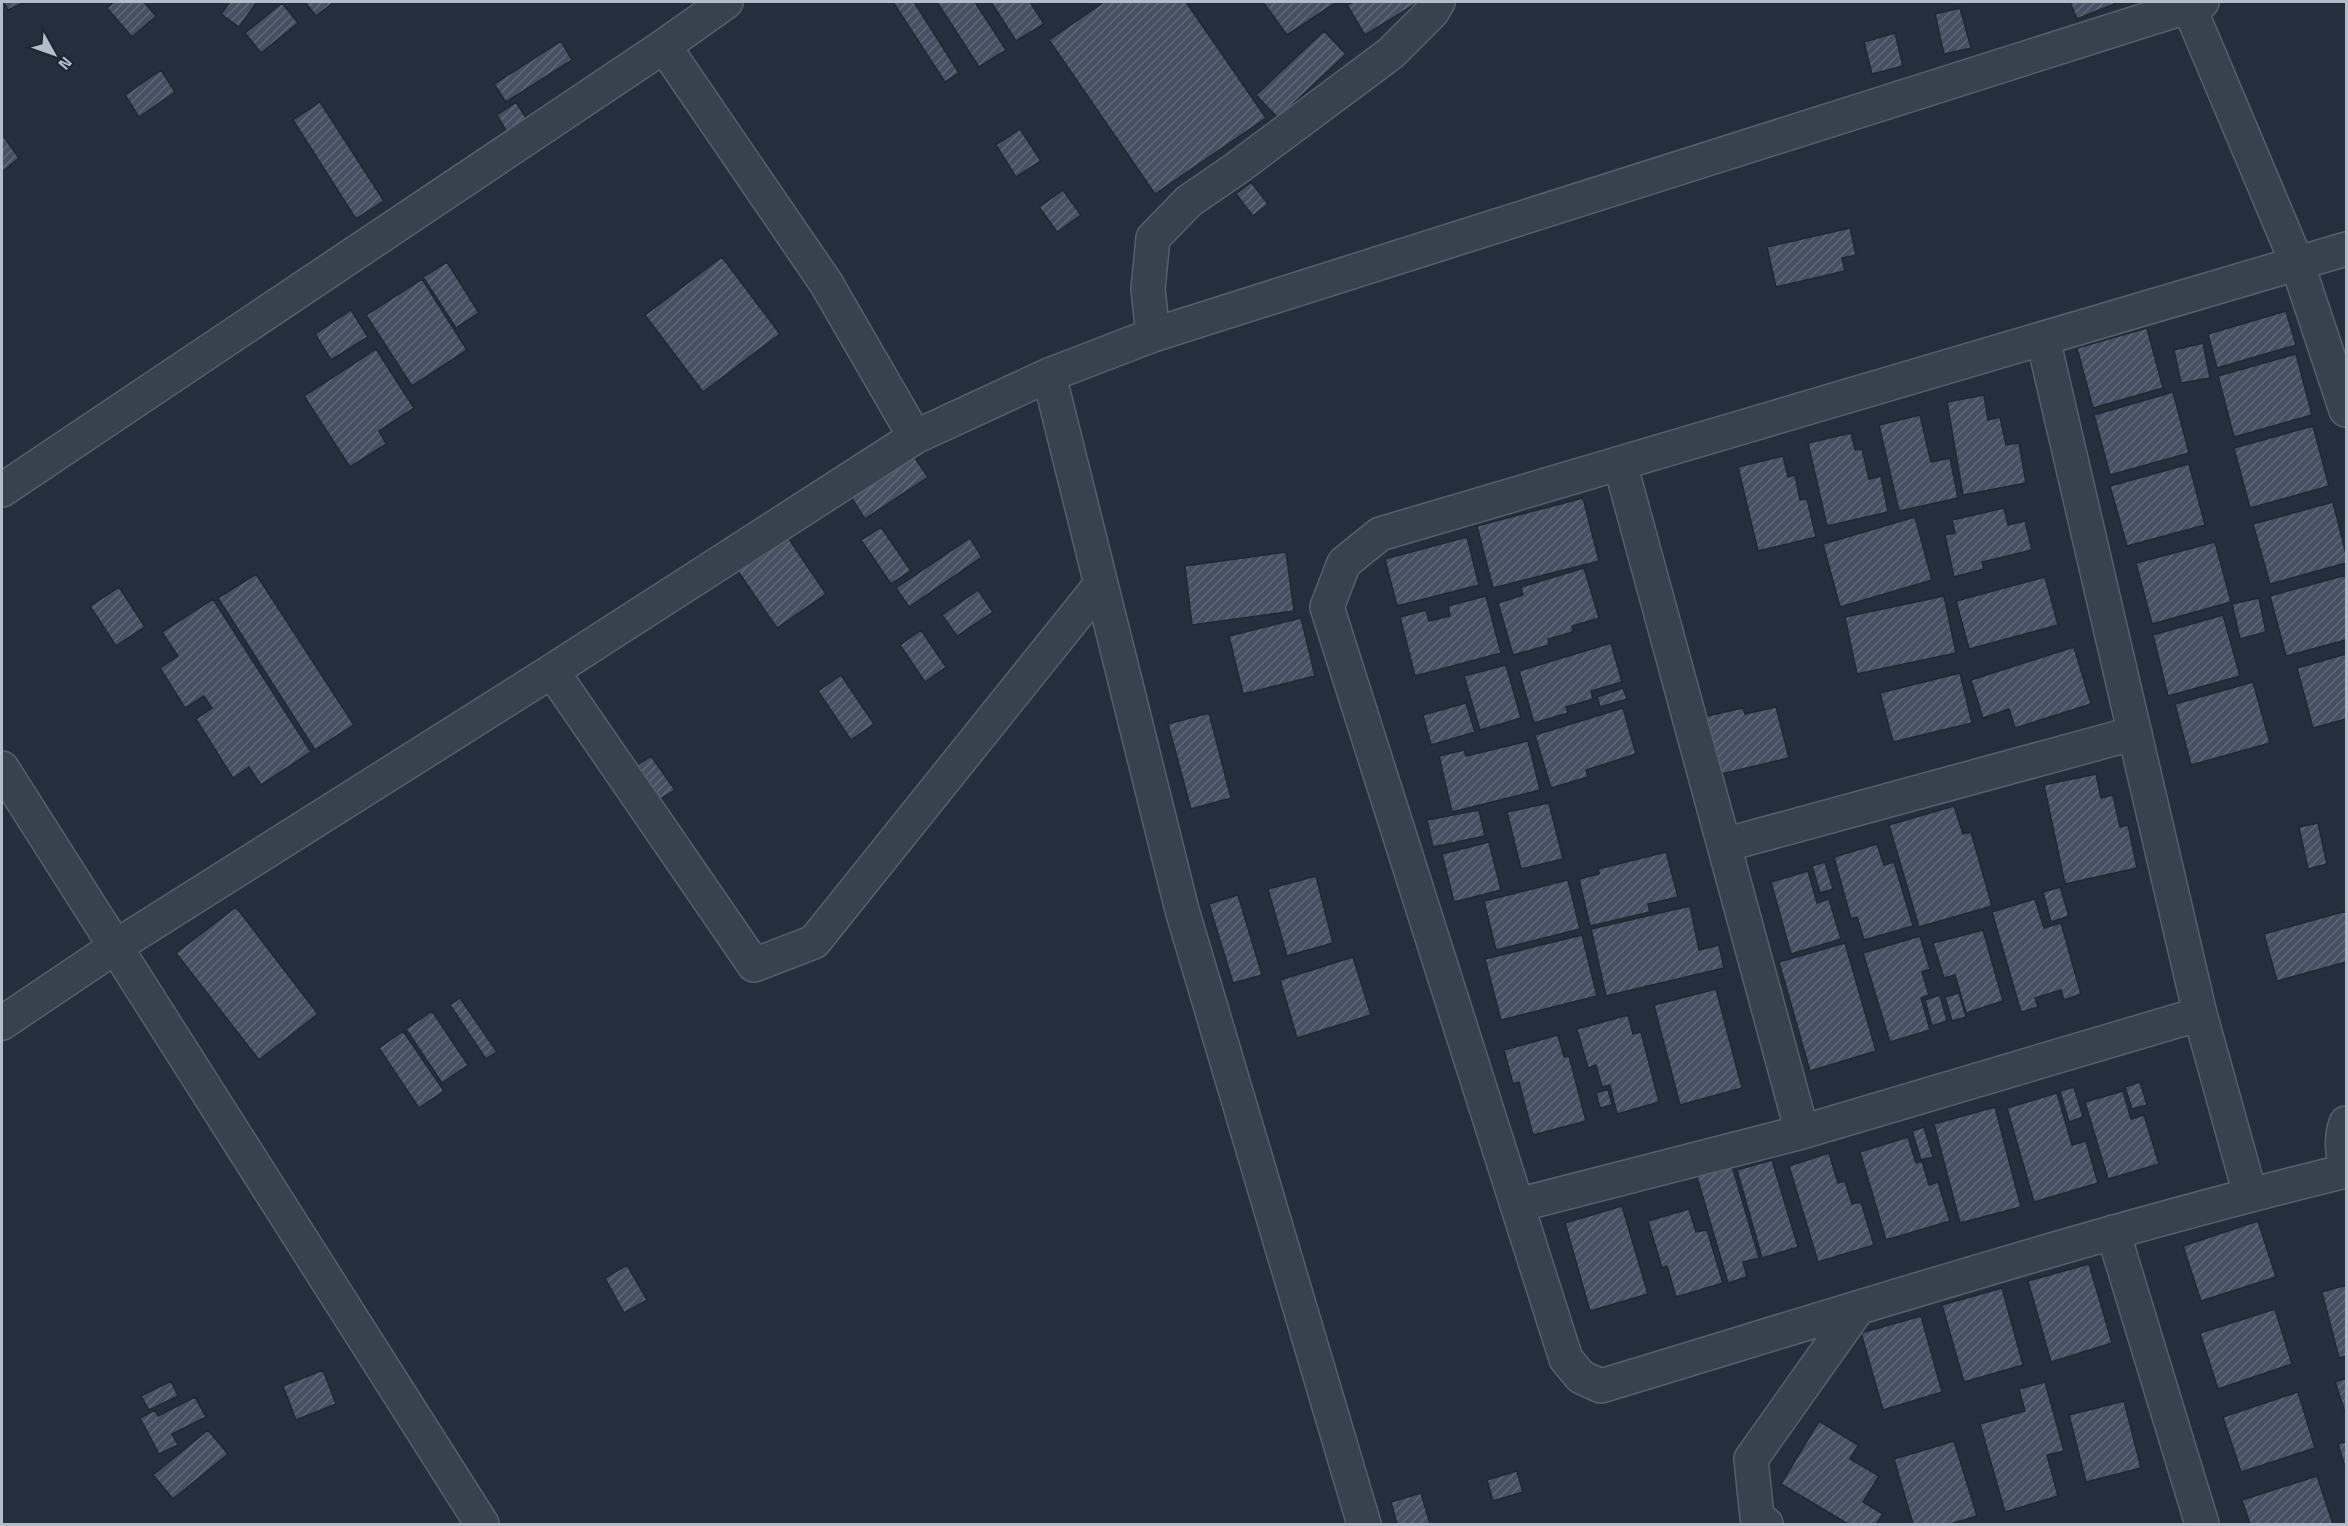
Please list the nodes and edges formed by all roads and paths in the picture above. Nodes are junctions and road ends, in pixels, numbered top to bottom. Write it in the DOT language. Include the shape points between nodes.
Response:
graph roads {
  1 [pos="726,2"];
  2 [pos="1438,2"];
  3 [pos="2192,3"];
  4 [pos="663,46"];
  5 [pos="2346,249"];
  6 [pos="2297,263"];
  7 [pos="1153,336"];
  8 [pos="2043,339"];
  9 [pos="1049,375"];
  10 [pos="2346,410"];
  11 [pos="915,437"];
  12 [pos="1620,463"];
  13 [pos="2,490"];
  14 [pos="1101,584"];
  15 [pos="552,671"];
  16 [pos="2135,733"];
  17 [pos="2,768"];
  18 [pos="1724,845"];
  19 [pos="114,947"];
  20 [pos="2200,1014"];
  21 [pos="2,1023"];
  22 [pos="2346,1123"];
  23 [pos="1802,1132"];
  24 [pos="2346,1170"];
  25 [pos="2250,1194"];
  26 [pos="1518,1205"];
  27 [pos="2113,1232"];
  28 [pos="1858,1308"];
  29 [pos="2194,1522"];
  30 [pos="482,1524"];
  31 [pos="1364,1524"];
  32 [pos="1766,1524"];
  1 -- 4 [label="street"];
  2 -- 7 [label="street" via="1391,52 1189,201 1153,238 1148,290"];
  3 -- 6 [label="street"];
  3 -- 7 [label="street"];
  4 -- 11 [label="street" via="826,283"];
  4 -- 13 [label="street"];
  5 -- 6 [label="street"];
  6 -- 8 [label="street"];
  6 -- 10 [label="street"];
  7 -- 9 [label="street"];
  8 -- 12 [label="street"];
  8 -- 16 [label="street"];
  9 -- 11 [label="street"];
  9 -- 14 [label="street"];
  11 -- 15 [label="street"];
  12 -- 18 [label="street"];
  12 -- 26 [label="street" via="1380,534 1344,562 1327,607"];
  14 -- 15 [label="street" via="814,942 754,965"];
  14 -- 31 [label="street" via="1182,910"];
  15 -- 19 [label="street"];
  16 -- 18 [label="street"];
  16 -- 20 [label="street"];
  17 -- 19 [label="street"];
  18 -- 23 [label="street"];
  19 -- 21 [label="street"];
  19 -- 30 [label="street"];
  20 -- 23 [label="street"];
  20 -- 25 [label="street"];
  22 -- 24 [label="street" via="2342,1151"];
  23 -- 26 [label="street"];
  24 -- 25 [label="street"];
  25 -- 27 [label="street"];
  26 -- 28 [label="street" via="1566,1359 1581,1377 1601,1386"];
  27 -- 28 [label="street"];
  27 -- 29 [label="street"];
  28 -- 32 [label="street" via="1751,1459 1757,1517"];
}
